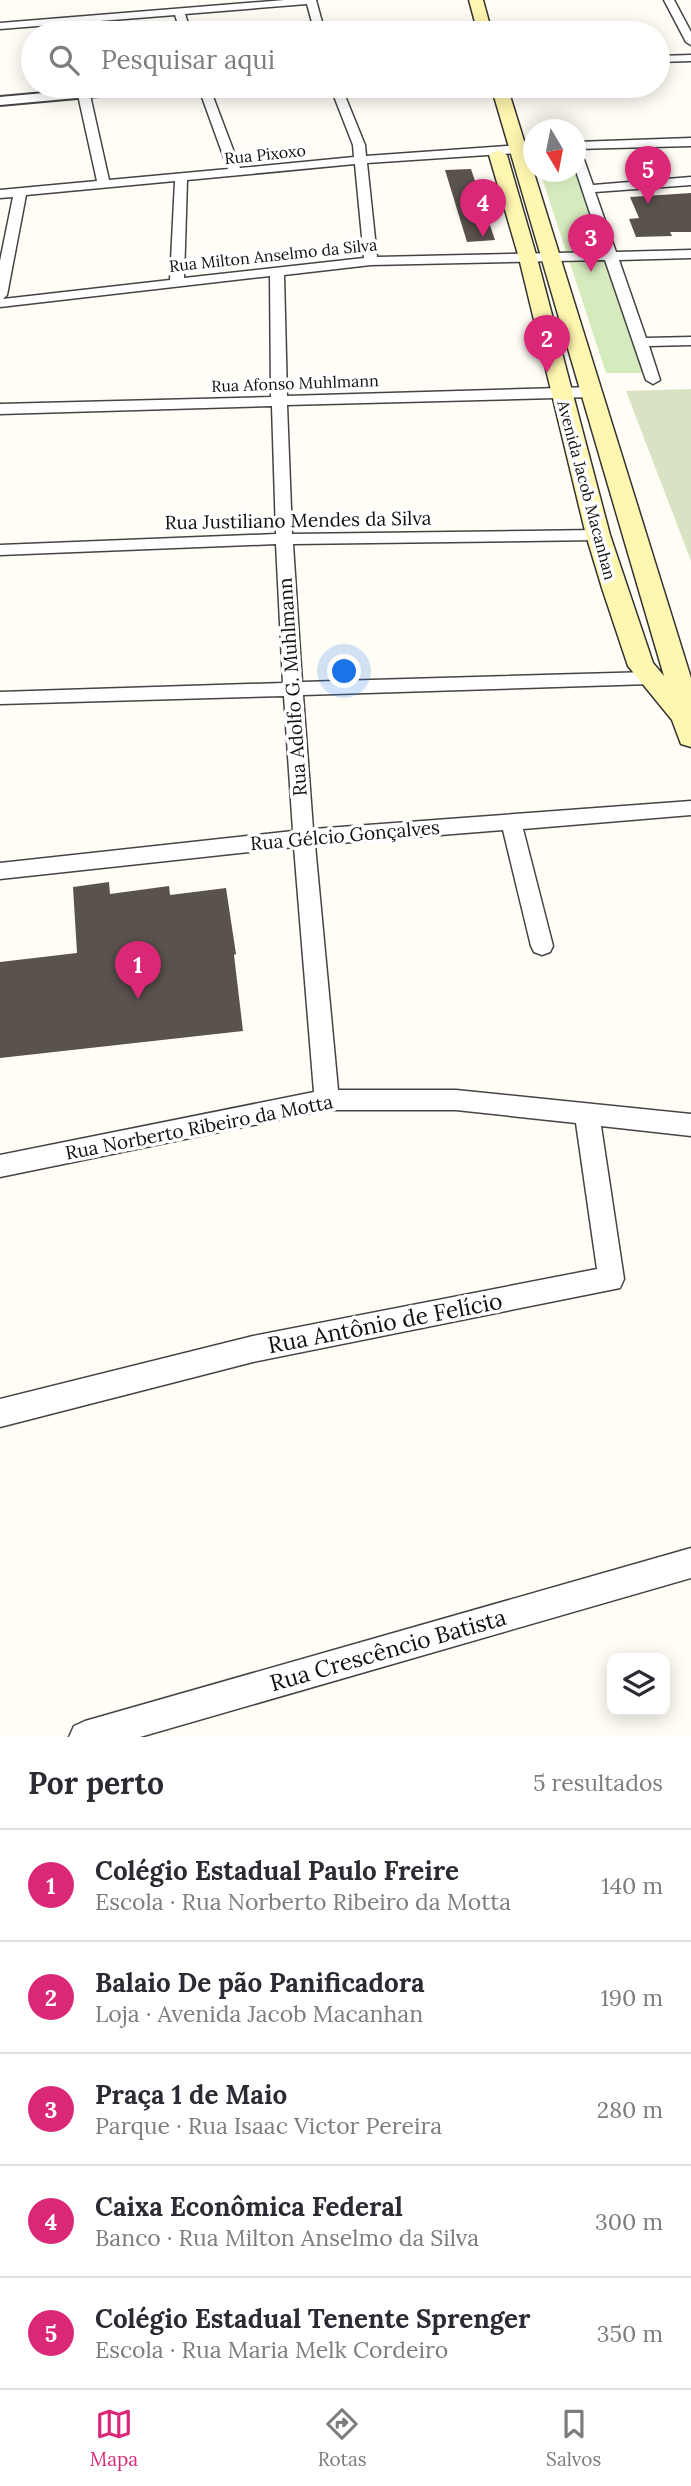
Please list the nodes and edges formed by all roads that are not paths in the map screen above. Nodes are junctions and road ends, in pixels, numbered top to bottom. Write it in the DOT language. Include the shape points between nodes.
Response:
graph roads {
  1 [pos="476,0"];
  2 [pos="669,0"];
  3 [pos="311,1"];
  4 [pos="179,12"];
  5 [pos="68,21"];
  6 [pos="182,21"];
  7 [pos="317,21"];
  8 [pos="482,21"];
  9 [pos="21,24"];
  10 [pos="0,26"];
  11 [pos="691,42"];
  12 [pos="691,58"];
  13 [pos="670,59"];
  14 [pos="22,98"];
  15 [pos="84,98"];
  16 [pos="207,98"];
  17 [pos="340,98"];
  18 [pos="483,98"];
  19 [pos="504,98"];
  20 [pos="0,101"];
  21 [pos="691,142"];
  22 [pos="523,143"];
  23 [pos="586,146"];
  24 [pos="523,148"];
  25 [pos="496,151"];
  26 [pos="359,160"];
  27 [pos="235,173"];
  28 [pos="181,178"];
  29 [pos="691,181"];
  30 [pos="533,182"];
  31 [pos="586,182"];
  32 [pos="104,185"];
  33 [pos="588,189"];
  34 [pos="20,192"];
  35 [pos="0,194"];
  36 [pos="691,254"];
  37 [pos="611,256"];
  38 [pos="528,258"];
  39 [pos="550,258"];
  40 [pos="370,261"];
  41 [pos="277,272"];
  42 [pos="177,282"];
  43 [pos="0,295"];
  44 [pos="0,303"];
  45 [pos="691,341"];
  46 [pos="640,342"];
  47 [pos="653,380"];
  48 [pos="592,392"];
  49 [pos="561,394"];
  50 [pos="277,401"];
  51 [pos="0,409"];
  52 [pos="598,535"];
  53 [pos="282,539"];
  54 [pos="0,550"];
  55 [pos="671,656"];
  56 [pos="650,678"];
  57 [pos="686,685"];
  58 [pos="291,690"];
  59 [pos="0,698"];
  60 [pos="688,727"];
  61 [pos="691,808"];
  62 [pos="511,820"];
  63 [pos="303,838"];
  64 [pos="0,871"];
  65 [pos="542,946"];
  66 [pos="327,1100"];
  67 [pos="587,1115"];
  68 [pos="691,1125"];
  69 [pos="0,1166"];
  70 [pos="0,1413"];
  71 [pos="691,1563"];
  72 [pos="85,1737"];
  1 -- 8 [label="main road"];
  2 -- 11 [label="street"];
  3 -- 4 [label="street"];
  3 -- 7 [label="street"];
  4 -- 5 [label="street"];
  4 -- 6 [label="street"];
  9 -- 10 [label="street"];
  12 -- 13 [label="street"];
  14 -- 20 [label="street"];
  15 -- 32 [label="street"];
  16 -- 27 [label="street"];
  17 -- 26 [label="street" via="359,145"];
  18 -- 25 [label="main road, Avenida Jacob Macanhan"];
  19 -- 22 [label="main road, Avenida Jacob Macanhan"];
  21 -- 23 [label="street"];
  24 -- 25 [label="street, Rua Pixoxo"];
  25 -- 26 [label="street, Rua Pixoxo"];
  25 -- 38 [label="main road, Avenida Jacob Macanhan"];
  26 -- 27 [label="street, Rua Pixoxo"];
  26 -- 40 [label="street"];
  27 -- 28 [label="street, Rua Pixoxo"];
  28 -- 32 [label="street, Rua Pixoxo"];
  28 -- 42 [label="street"];
  29 -- 33 [label="street"];
  30 -- 39 [label="main road, Avenida Jacob Macanhan"];
  31 -- 33 [label="street"];
  32 -- 34 [label="street, Rua Pixoxo"];
  33 -- 37 [label="street"];
  34 -- 35 [label="street, Rua Pixoxo"];
  34 -- 43 [label="street"];
  36 -- 37 [label="street, Rua Milton Anselmo da Silva"];
  37 -- 39 [label="street, Rua Milton Anselmo da Silva"];
  37 -- 46 [label="street"];
  38 -- 39 [label="street, Rua Milton Anselmo da Silva"];
  38 -- 40 [label="street, Rua Milton Anselmo da Silva"];
  38 -- 49 [label="main road, Avenida Jacob Macanhan"];
  39 -- 48 [label="main road, Avenida Jacob Macanhan"];
  40 -- 41 [label="street, Rua Milton Anselmo da Silva"];
  41 -- 42 [label="street, Rua Milton Anselmo da Silva"];
  41 -- 50 [label="street, Rua Adolfo G. Muhlmann"];
  42 -- 44 [label="street, Rua Milton Anselmo da Silva"];
  45 -- 46 [label="street"];
  46 -- 47 [label="street"];
  48 -- 49 [label="street, Rua Afonso Muhlmann"];
  48 -- 55 [label="main road, Avenida Jacob Macanhan"];
  49 -- 50 [label="street, Rua Afonso Muhlmann"];
  49 -- 52 [label="main road, Avenida Jacob Macanhan"];
  50 -- 51 [label="street, Rua Afonso Muhlmann"];
  50 -- 53 [label="street, Rua Adolfo G. Muhlmann"];
  52 -- 53 [label="street, Rua Justiliano Mendes da Silva"];
  52 -- 56 [label="main road, Avenida Jacob Macanhan" via="637,656"];
  53 -- 54 [label="street, Rua Justiliano Mendes da Silva"];
  53 -- 58 [label="street, Rua Adolfo G. Muhlmann"];
  55 -- 56 [label="main road"];
  55 -- 57 [label="main road, Avenida Jacob Macanhan"];
  56 -- 58 [label="street"];
  56 -- 60 [label="main road, Avenida Jacob Macanhan"];
  57 -- 60 [label="main road, Avenida Jacob Macanhan"];
  58 -- 59 [label="street"];
  58 -- 63 [label="street, Rua Adolfo G. Muhlmann"];
  61 -- 62 [label="street, Rua Gélcio Gonçalves"];
  62 -- 63 [label="street, Rua Gélcio Gonçalves"];
  62 -- 65 [label="street"];
  63 -- 64 [label="street, Rua Gélcio Gonçalves"];
  63 -- 66 [label="street, Rua Adolfo G. Muhlmann"];
  66 -- 67 [label="street, Rua Norberto Ribeiro da Motta" via="456,1100"];
  66 -- 69 [label="street, Rua Norberto Ribeiro da Motta"];
  67 -- 68 [label="street, Rua Norberto Ribeiro da Motta"];
  67 -- 70 [label="street, Rua Antônio de Felício" via="611,1279 253,1349"];
  71 -- 72 [label="street, Rua Crescêncio Batista"];
}
